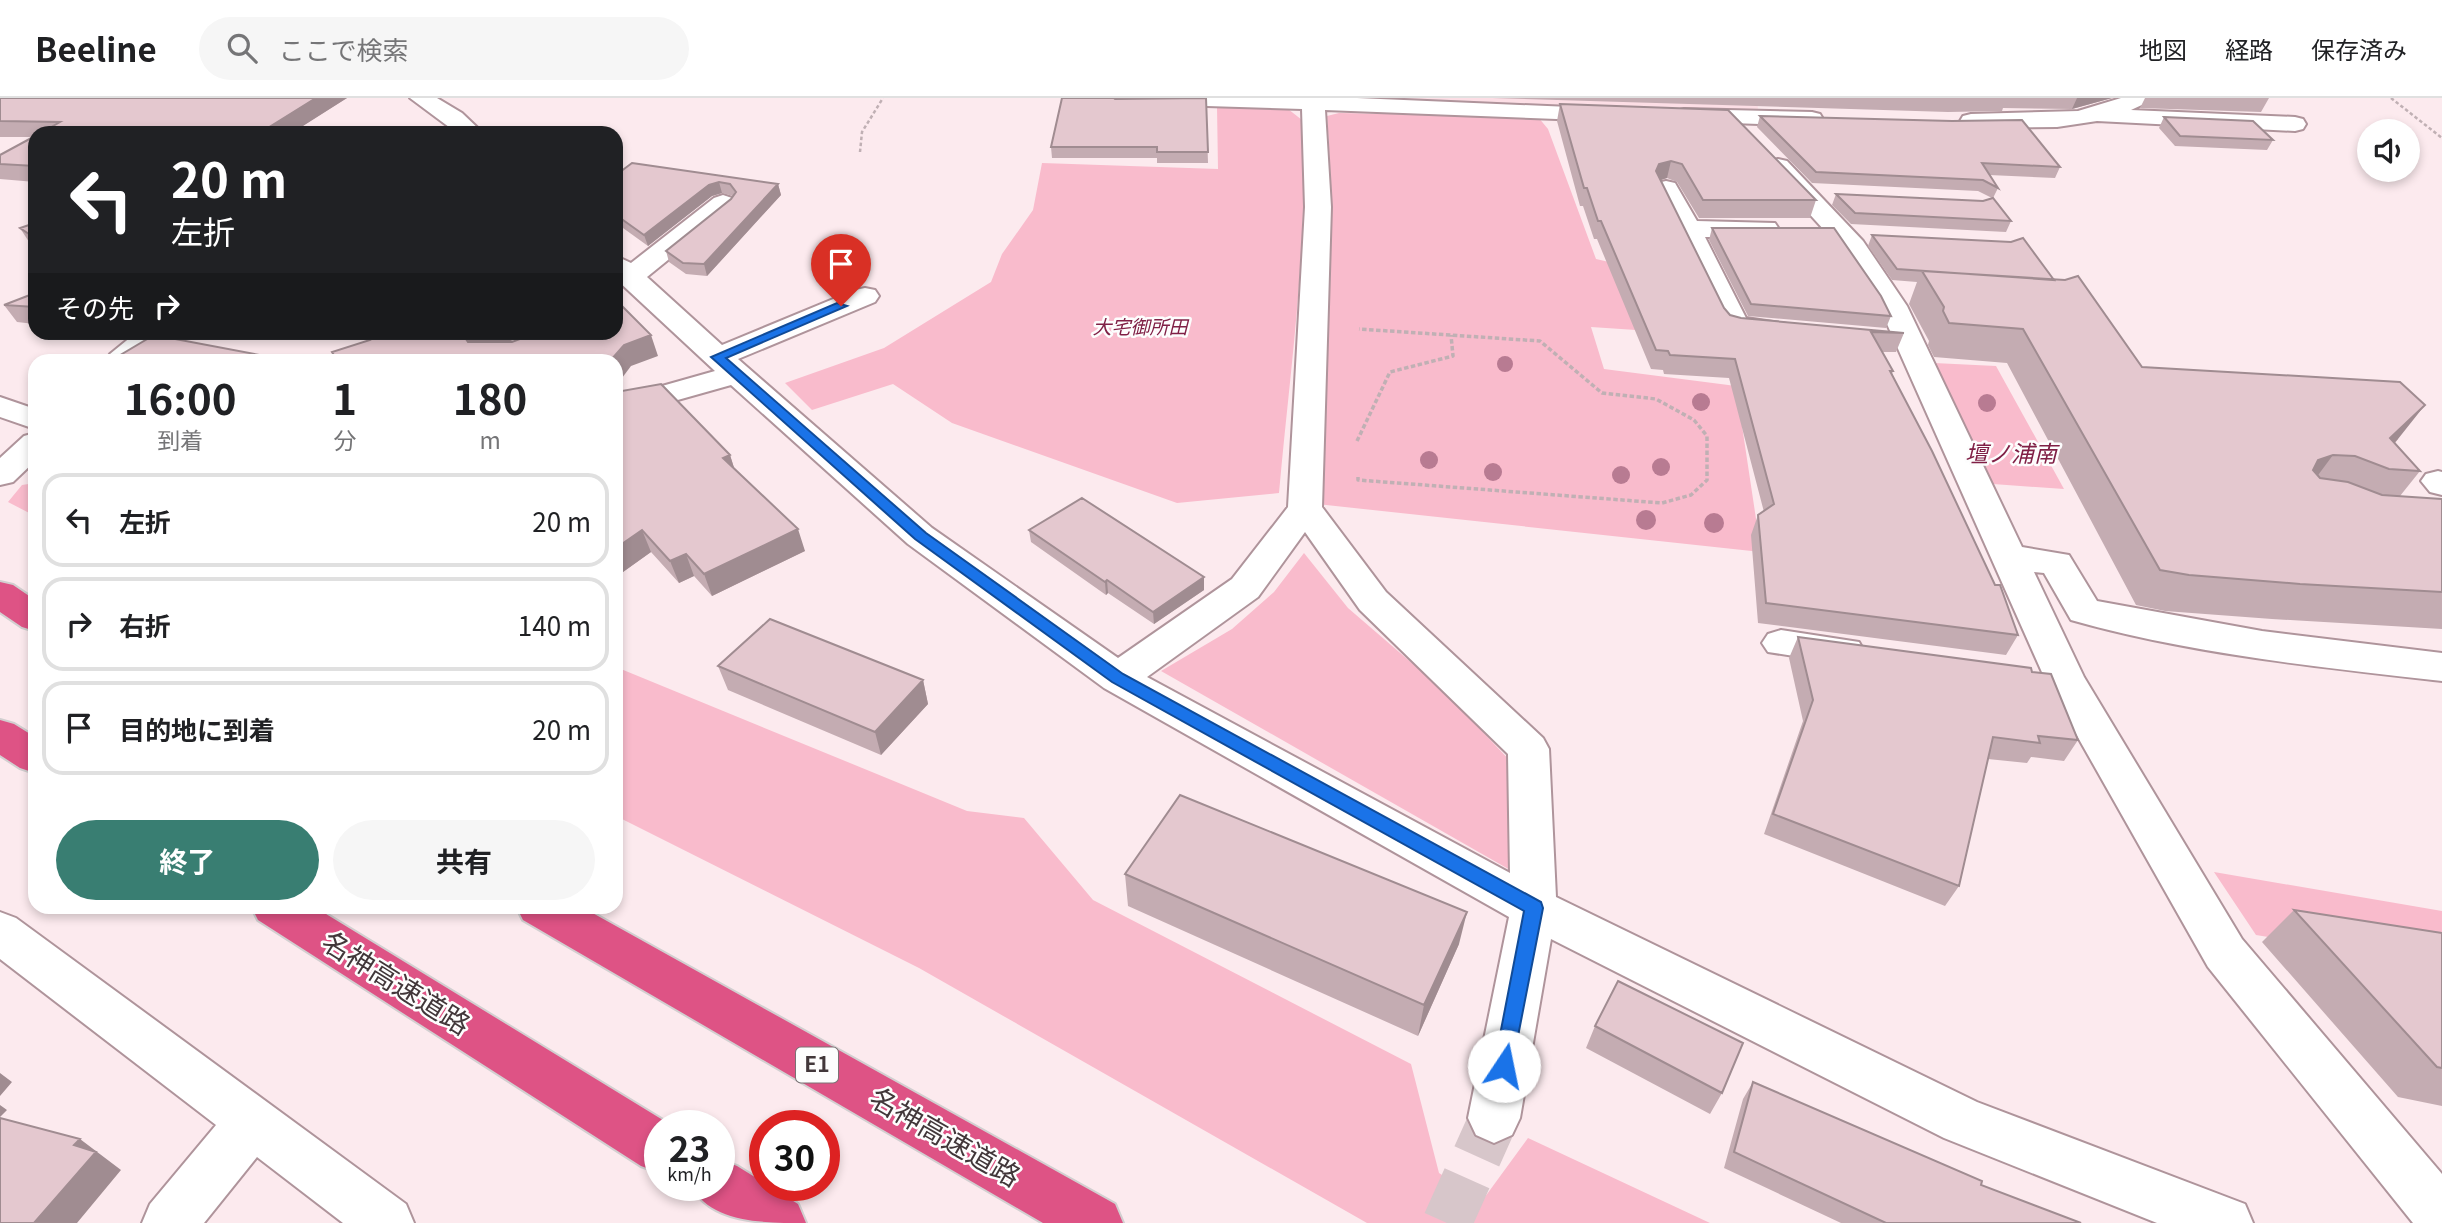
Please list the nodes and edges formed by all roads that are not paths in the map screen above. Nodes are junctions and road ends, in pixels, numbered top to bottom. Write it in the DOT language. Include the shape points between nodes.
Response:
graph roads {
  1 [pos="421,98"];
  2 [pos="1174,98"];
  3 [pos="2138,98"];
  4 [pos="1313,105"];
  5 [pos="1783,108"];
  6 [pos="2090,109"];
  7 [pos="1628,115"];
  8 [pos="1667,116"];
  9 [pos="465,118"];
  10 [pos="1732,118"];
  11 [pos="1833,120"];
  12 [pos="1948,122"];
  13 [pos="2295,124"];
  14 [pos="448,126"];
  15 [pos="1665,188"];
  16 [pos="723,203"];
  17 [pos="1849,223"];
  18 [pos="1688,229"];
  19 [pos="633,289"];
  20 [pos="866,296"];
  21 [pos="1803,332"];
  22 [pos="146,340"];
  23 [pos="128,354"];
  24 [pos="727,366"];
  25 [pos="623,402"];
  26 [pos="0,406"];
  27 [pos="28,416"];
  28 [pos="28,450"];
  29 [pos="1,475"];
  30 [pos="1305,508"];
  31 [pos="2009,558"];
  32 [pos="0,594"];
  33 [pos="28,613"];
  34 [pos="1781,643"];
  35 [pos="1876,655"];
  36 [pos="2442,667"];
  37 [pos="2024,674"];
  38 [pos="1118,678"];
  39 [pos="2065,679"];
  40 [pos="0,735"];
  41 [pos="28,753"];
  42 [pos="1534,908"];
  43 [pos="287,914"];
  44 [pos="553,914"];
  45 [pos="5,945"];
  46 [pos="1494,1118"];
  47 [pos="252,1122"];
  48 [pos="644,1138"];
  49 [pos="735,1196"];
  50 [pos="2442,1216"];
  51 [pos="170,1223"];
  52 [pos="387,1223"];
  53 [pos="779,1223"];
  54 [pos="1096,1223"];
  55 [pos="2226,1223"];
  1 -- 9 [label="street"];
  2 -- 4 [label="street"];
  3 -- 6 [label="street" via="2124,107"];
  4 -- 7 [label="street"];
  4 -- 30 [label="street" via="1318,207"];
  5 -- 10 [label="street"];
  5 -- 11 [label="street"];
  6 -- 12 [label="street" via="2069,120"];
  6 -- 13 [label="street"];
  8 -- 10 [label="street"];
  9 -- 14 [label="street"];
  10 -- 17 [label="street" via="1803,192"];
  15 -- 18 [label="street"];
  16 -- 19 [label="street"];
  17 -- 18 [label="street"];
  17 -- 31 [label="street" via="1897,292 1898,341"];
  18 -- 21 [label="street" via="1735,326"];
  19 -- 24 [label="street"];
  20 -- 24 [label="street"];
  22 -- 23 [label="street"];
  24 -- 25 [label="street"];
  24 -- 38 [label="street" via="920,536"];
  26 -- 27 [label="street"];
  28 -- 29 [label="street"];
  30 -- 38 [label="street" via="1245,588"];
  30 -- 42 [label="street" via="1373,601 1528,749"];
  31 -- 36 [label="street" via="2056,563 2084,611 2172,631"];
  31 -- 39 [label="street"];
  32 -- 33 [label="highway"];
  34 -- 35 [label="street"];
  37 -- 39 [label="street"];
  38 -- 42 [label="street"];
  39 -- 50 [label="street" via="2225,953"];
  40 -- 41 [label="highway"];
  42 -- 46 [label="street"];
  42 -- 55 [label="street" via="1962,1121"];
  43 -- 48 [label="highway, 名神高速道路"];
  44 -- 54 [label="highway, 名神高速道路 / E1"];
  45 -- 47 [label="street"];
  47 -- 51 [label="street"];
  47 -- 52 [label="street"];
  49 -- 53 [label="highway"];
}
